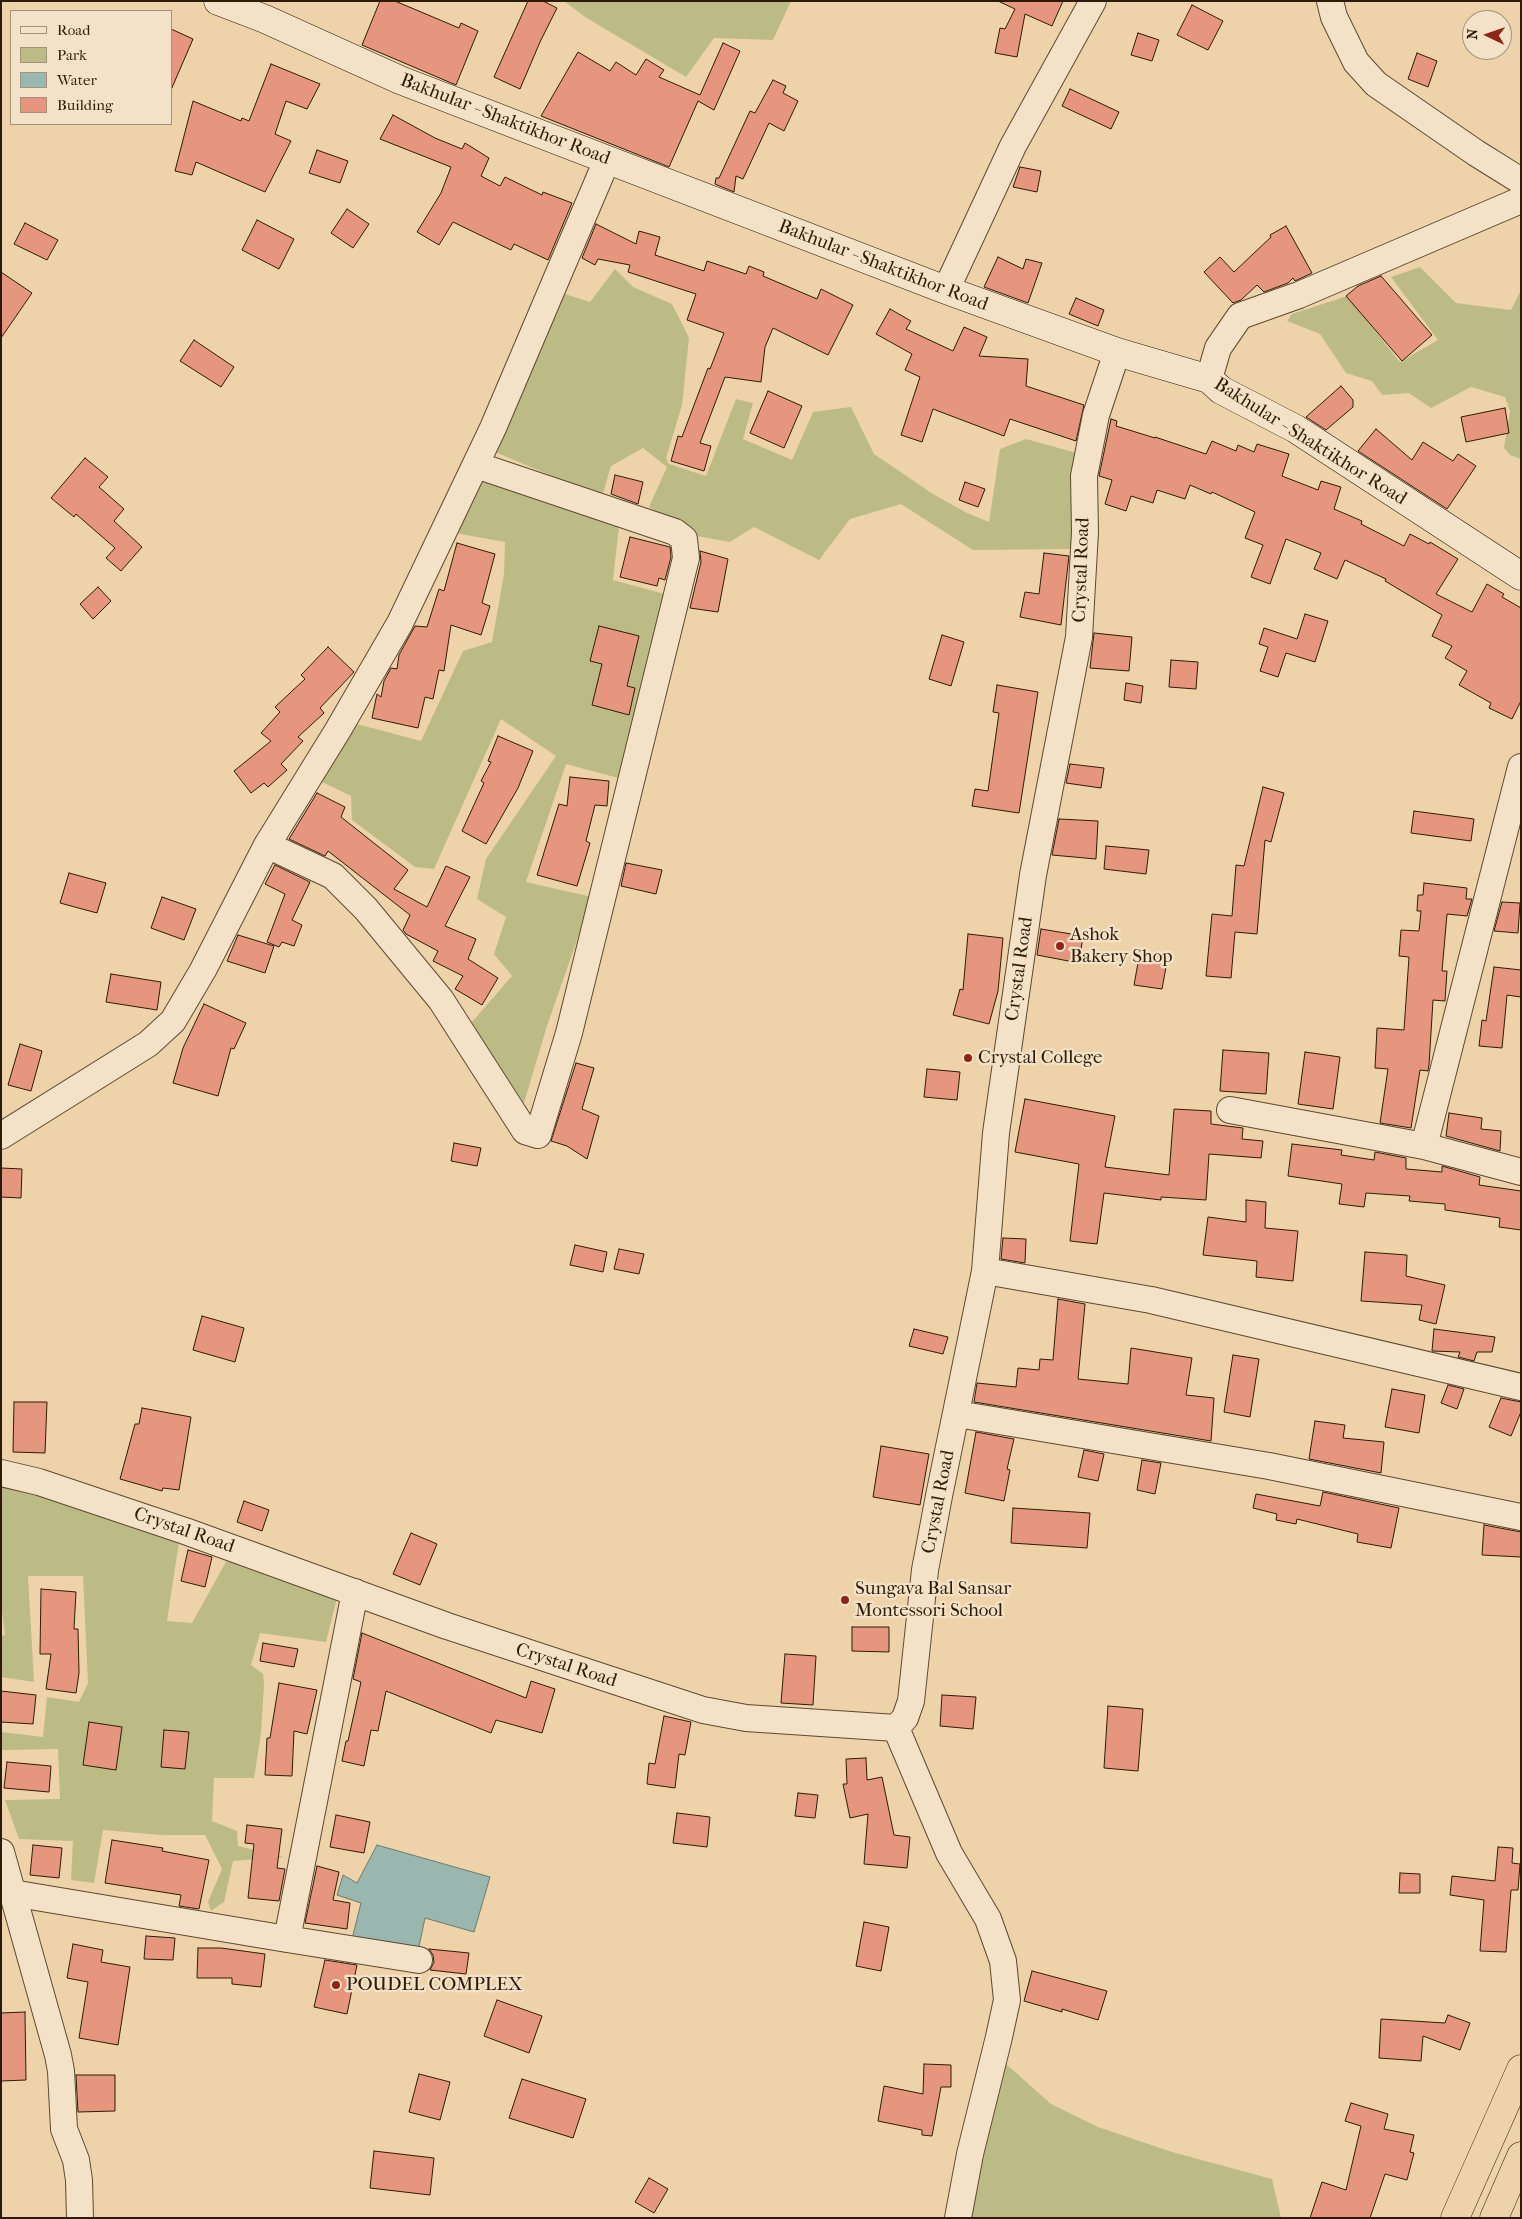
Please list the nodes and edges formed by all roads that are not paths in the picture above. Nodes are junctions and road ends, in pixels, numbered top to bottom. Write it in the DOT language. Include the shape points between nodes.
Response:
graph roads {
  1 [pos="218,1"];
  2 [pos="1093,1"];
  3 [pos="1330,1"];
  4 [pos="607,160"];
  5 [pos="1521,181"];
  6 [pos="1521,200"];
  7 [pos="946,290"];
  8 [pos="1117,352"];
  9 [pos="1209,379"];
  10 [pos="476,465"];
  11 [pos="1521,576"];
  12 [pos="1521,767"];
  13 [pos="267,844"];
  14 [pos="1230,1110"];
  15 [pos="1,1136"];
  16 [pos="1424,1146"];
  17 [pos="1521,1172"];
  18 [pos="985,1271"];
  19 [pos="1521,1387"];
  20 [pos="957,1414"];
  21 [pos="1,1473"];
  22 [pos="1521,1517"];
  23 [pos="356,1592"];
  24 [pos="896,1728"];
  25 [pos="1,1852"];
  26 [pos="12,1893"];
  27 [pos="287,1939"];
  28 [pos="419,1960"];
  29 [pos="1521,2069"];
  30 [pos="1521,2156"];
  31 [pos="1501,2215"];
  32 [pos="80,2218"];
  33 [pos="958,2218"];
  34 [pos="1455,2218"];
  1 -- 4 [label="street, Bakhular - Shaktikhor Road" via="400,80"];
  2 -- 7 [label="street" via="1013,146"];
  3 -- 5 [label="street" via="1334,17 1356,62 1376,84"];
  4 -- 7 [label="street, Bakhular - Shaktikhor Road"];
  4 -- 10 [label="street"];
  6 -- 9 [label="street" via="1299,295 1240,316 1218,348"];
  7 -- 8 [label="street, Bakhular - Shaktikhor Road"];
  8 -- 9 [label="street, Bakhular - Shaktikhor Road"];
  8 -- 18 [label="street, Crystal Road" via="1096,415 1084,476 1085,532 1079,637 1033,875 996,1133"];
  9 -- 11 [label="street, Bakhular - Shaktikhor Road" via="1221,390 1296,429"];
  10 -- 13 [label="street" via="400,623"];
  10 -- 13 [label="street" via="675,532 684,539 686,558 569,1033 538,1135 525,1130 441,1000 366,909 333,876"];
  12 -- 16 [label="street"];
  13 -- 15 [label="street" via="203,970 173,1021 148,1044"];
  14 -- 16 [label="street"];
  16 -- 17 [label="street"];
  18 -- 19 [label="street" via="1151,1300"];
  18 -- 20 [label="street, Crystal Road"];
  20 -- 22 [label="street" via="1269,1466"];
  20 -- 24 [label="street, Crystal Road" via="926,1570 911,1701 905,1718"];
  21 -- 23 [label="street, Crystal Road" via="48,1485"];
  23 -- 24 [label="street, Crystal Road" via="447,1626 702,1710 746,1718"];
  23 -- 27 [label="street"];
  24 -- 33 [label="street" via="950,1853 988,1919 1003,1961 1007,2000"];
  25 -- 26 [label="street"];
  26 -- 27 [label="street"];
  26 -- 32 [label="street" via="61,2071 64,2129 80,2180"];
  27 -- 28 [label="street"];
  29 -- 34 [label="highway"];
  30 -- 31 [label="highway"];
}
